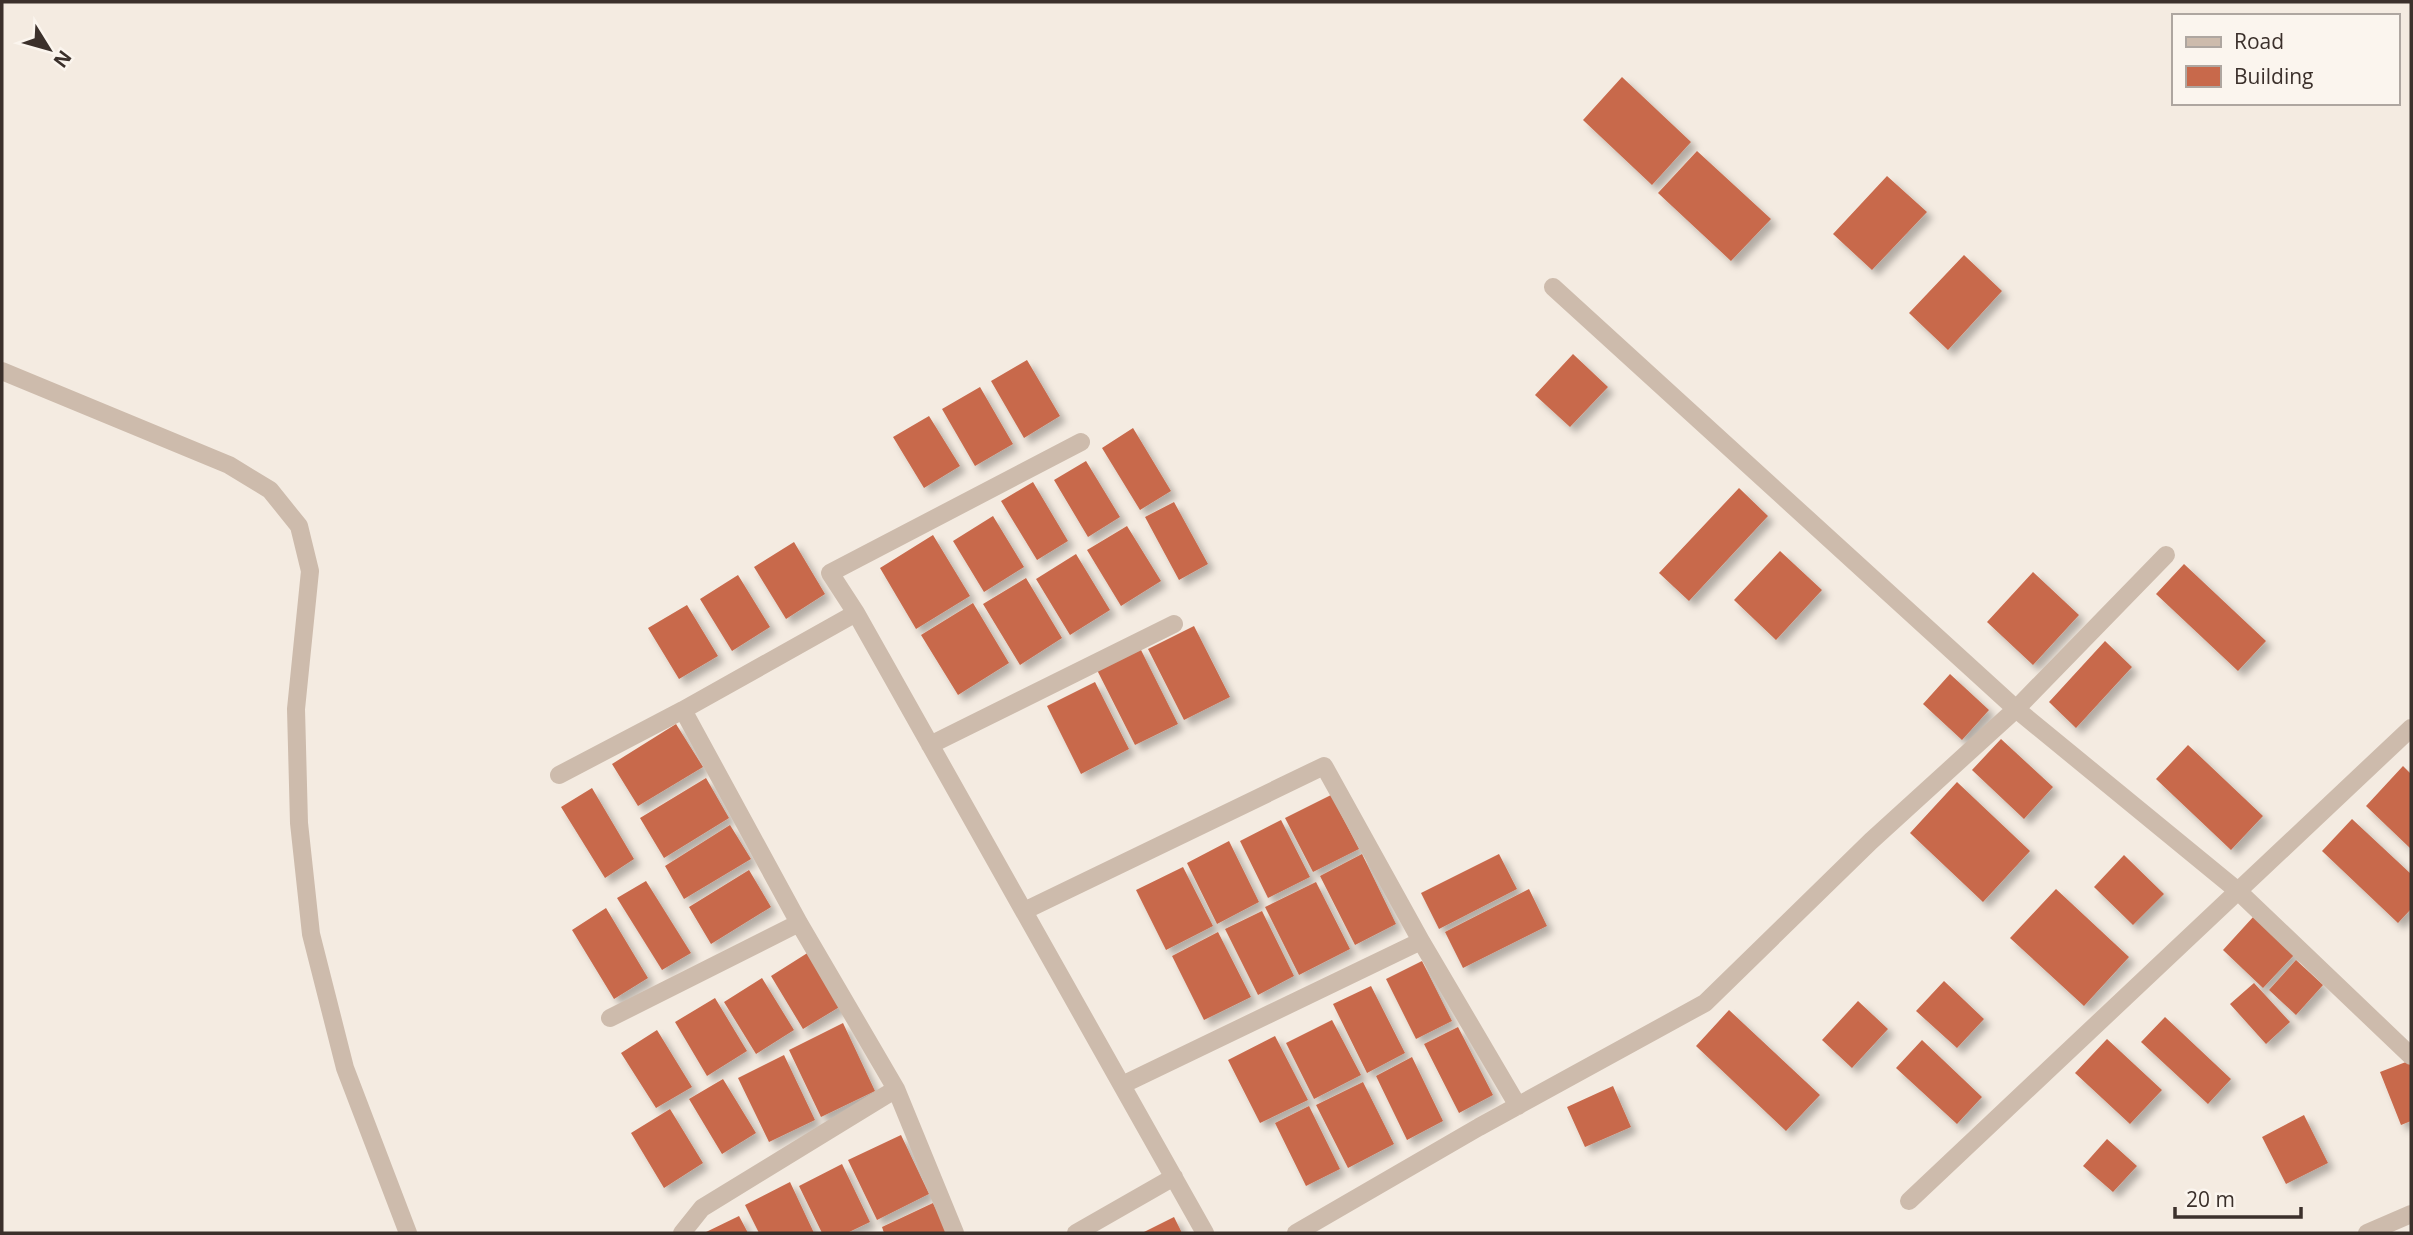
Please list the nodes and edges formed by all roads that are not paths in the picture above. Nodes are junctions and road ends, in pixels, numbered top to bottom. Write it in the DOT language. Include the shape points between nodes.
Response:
graph roads {
  1 [pos="1553,287"];
  2 [pos="2,371"];
  3 [pos="1082,442"];
  4 [pos="2166,555"];
  5 [pos="856,613"];
  6 [pos="1174,624"];
  7 [pos="2016,709"];
  8 [pos="683,710"];
  9 [pos="2411,728"];
  10 [pos="930,745"];
  11 [pos="559,775"];
  12 [pos="2238,891"];
  13 [pos="1024,911"];
  14 [pos="799,923"];
  15 [pos="1421,941"];
  16 [pos="610,1018"];
  17 [pos="2411,1056"];
  18 [pos="1122,1085"];
  19 [pos="896,1089"];
  20 [pos="1518,1105"];
  21 [pos="1174,1177"];
  22 [pos="1909,1201"];
  23 [pos="2411,1214"];
  24 [pos="408,1233"];
  25 [pos="682,1233"];
  26 [pos="955,1233"];
  27 [pos="1076,1233"];
  28 [pos="1205,1233"];
  29 [pos="1296,1233"];
  30 [pos="2367,1233"];
  1 -- 7 [label="street"];
  2 -- 24 [label="street" via="229,465 270,489 299,526 310,571 296,709 299,823 311,934 345,1068"];
  3 -- 5 [label="street" via="830,573"];
  4 -- 7 [label="street"];
  5 -- 8 [label="street"];
  5 -- 10 [label="street"];
  6 -- 10 [label="street"];
  7 -- 12 [label="street"];
  7 -- 20 [label="street" via="1871,841 1705,1003"];
  8 -- 11 [label="street"];
  8 -- 14 [label="street"];
  9 -- 12 [label="street"];
  10 -- 13 [label="street"];
  12 -- 17 [label="street"];
  12 -- 22 [label="street"];
  13 -- 15 [label="street" via="1324,766"];
  13 -- 18 [label="street"];
  14 -- 16 [label="street"];
  14 -- 19 [label="street"];
  15 -- 18 [label="street"];
  15 -- 20 [label="street"];
  18 -- 21 [label="street"];
  19 -- 25 [label="street" via="702,1208"];
  19 -- 26 [label="street"];
  20 -- 29 [label="street"];
  21 -- 27 [label="street"];
  21 -- 28 [label="street"];
  23 -- 30 [label="street"];
}
